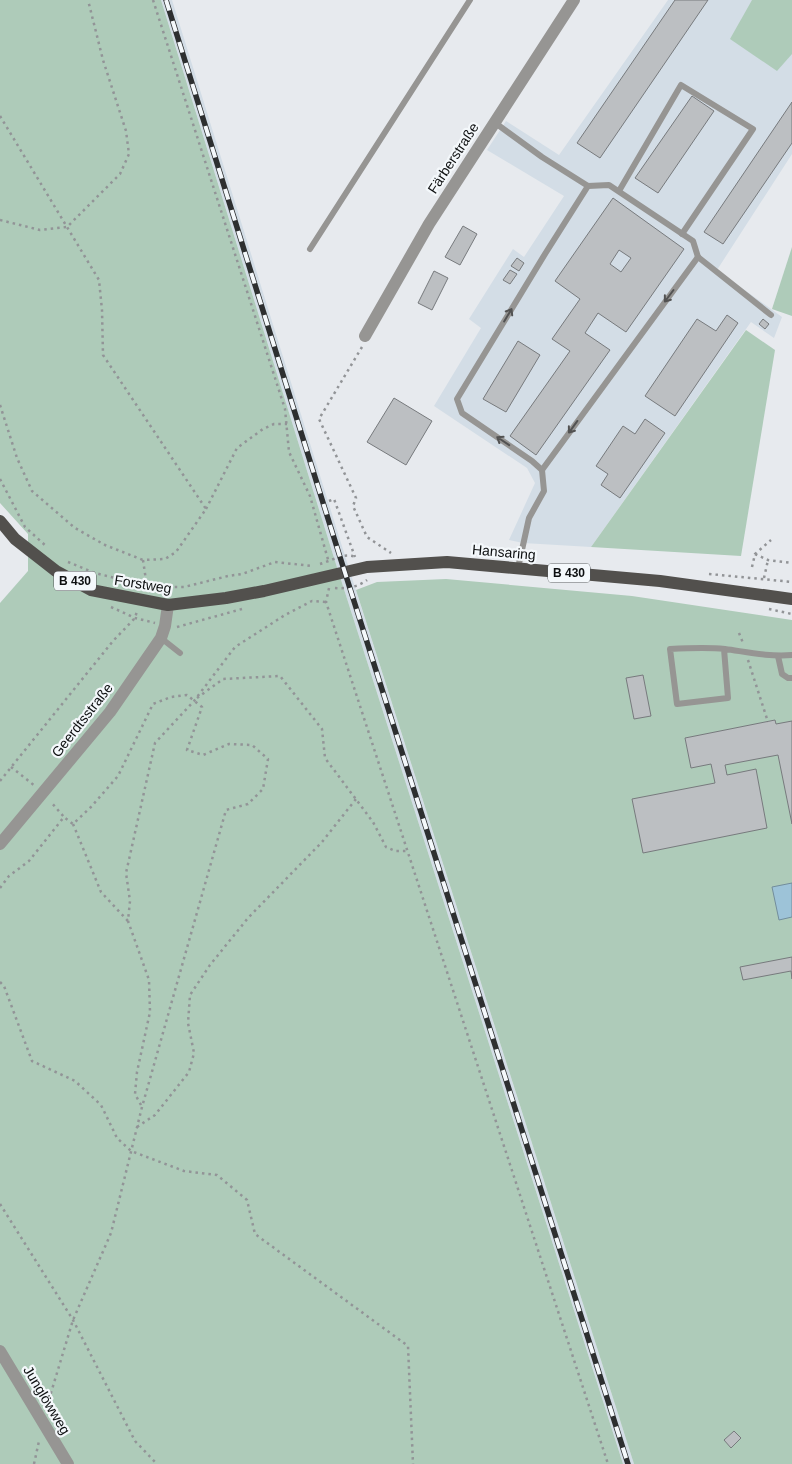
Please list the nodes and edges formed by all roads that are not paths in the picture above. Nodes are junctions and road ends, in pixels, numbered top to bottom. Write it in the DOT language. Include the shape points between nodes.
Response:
graph roads {
  1 [pos="470,0"];
  2 [pos="574,0"];
  3 [pos="494,122"];
  4 [pos="588,186"];
  5 [pos="619,191"];
  6 [pos="682,234"];
  7 [pos="310,249"];
  8 [pos="698,257"];
  9 [pos="770,314"];
  10 [pos="365,336"];
  11 [pos="542,470"];
  12 [pos="0,521"];
  13 [pos="518,568"];
  14 [pos="332,575"];
  15 [pos="792,599"];
  16 [pos="168,605"];
  17 [pos="163,632"];
  18 [pos="724,649"];
  19 [pos="180,653"];
  20 [pos="792,654"];
  21 [pos="778,656"];
  22 [pos="792,678"];
  23 [pos="0,844"];
  24 [pos="0,1351"];
  25 [pos="68,1464"];
  1 -- 7 [label="lane"];
  2 -- 3 [label="street, Färberstraße"];
  3 -- 4 [label="lane"];
  3 -- 10 [label="street, Färberstraße" via="429,224"];
  4 -- 5 [label="lane" via="609,185"];
  11 -- 4 [label="lane, one-way" via="462,413 457,399"];
  5 -- 6 [label="lane"];
  5 -- 6 [label="lane" via="681,85 753,129"];
  6 -- 8 [label="lane" via="693,241"];
  8 -- 9 [label="lane"];
  8 -- 11 [label="lane, one-way"];
  11 -- 13 [label="lane" via="544,491 529,518"];
  12 -- 16 [label="main road, Forstweg / B 430" via="15,539 56,571 91,590"];
  13 -- 14 [label="main road, Hansaring / B 430" via="447,562 367,567"];
  13 -- 15 [label="main road, Hansaring / B 430" via="660,581"];
  14 -- 16 [label="main road, Forstweg / B 430" via="226,598"];
  16 -- 17 [label="street, Geerdtsstraße"];
  17 -- 19 [label="lane"];
  17 -- 23 [label="street, Geerdtsstraße" via="110,712"];
  18 -- 18 [label="lane" via="728,698 676,704 670,649"];
  18 -- 21 [label="lane"];
  20 -- 21 [label="lane"];
  21 -- 22 [label="lane" via="782,674"];
  24 -- 25 [label="street, Junglöwweg"];
}
